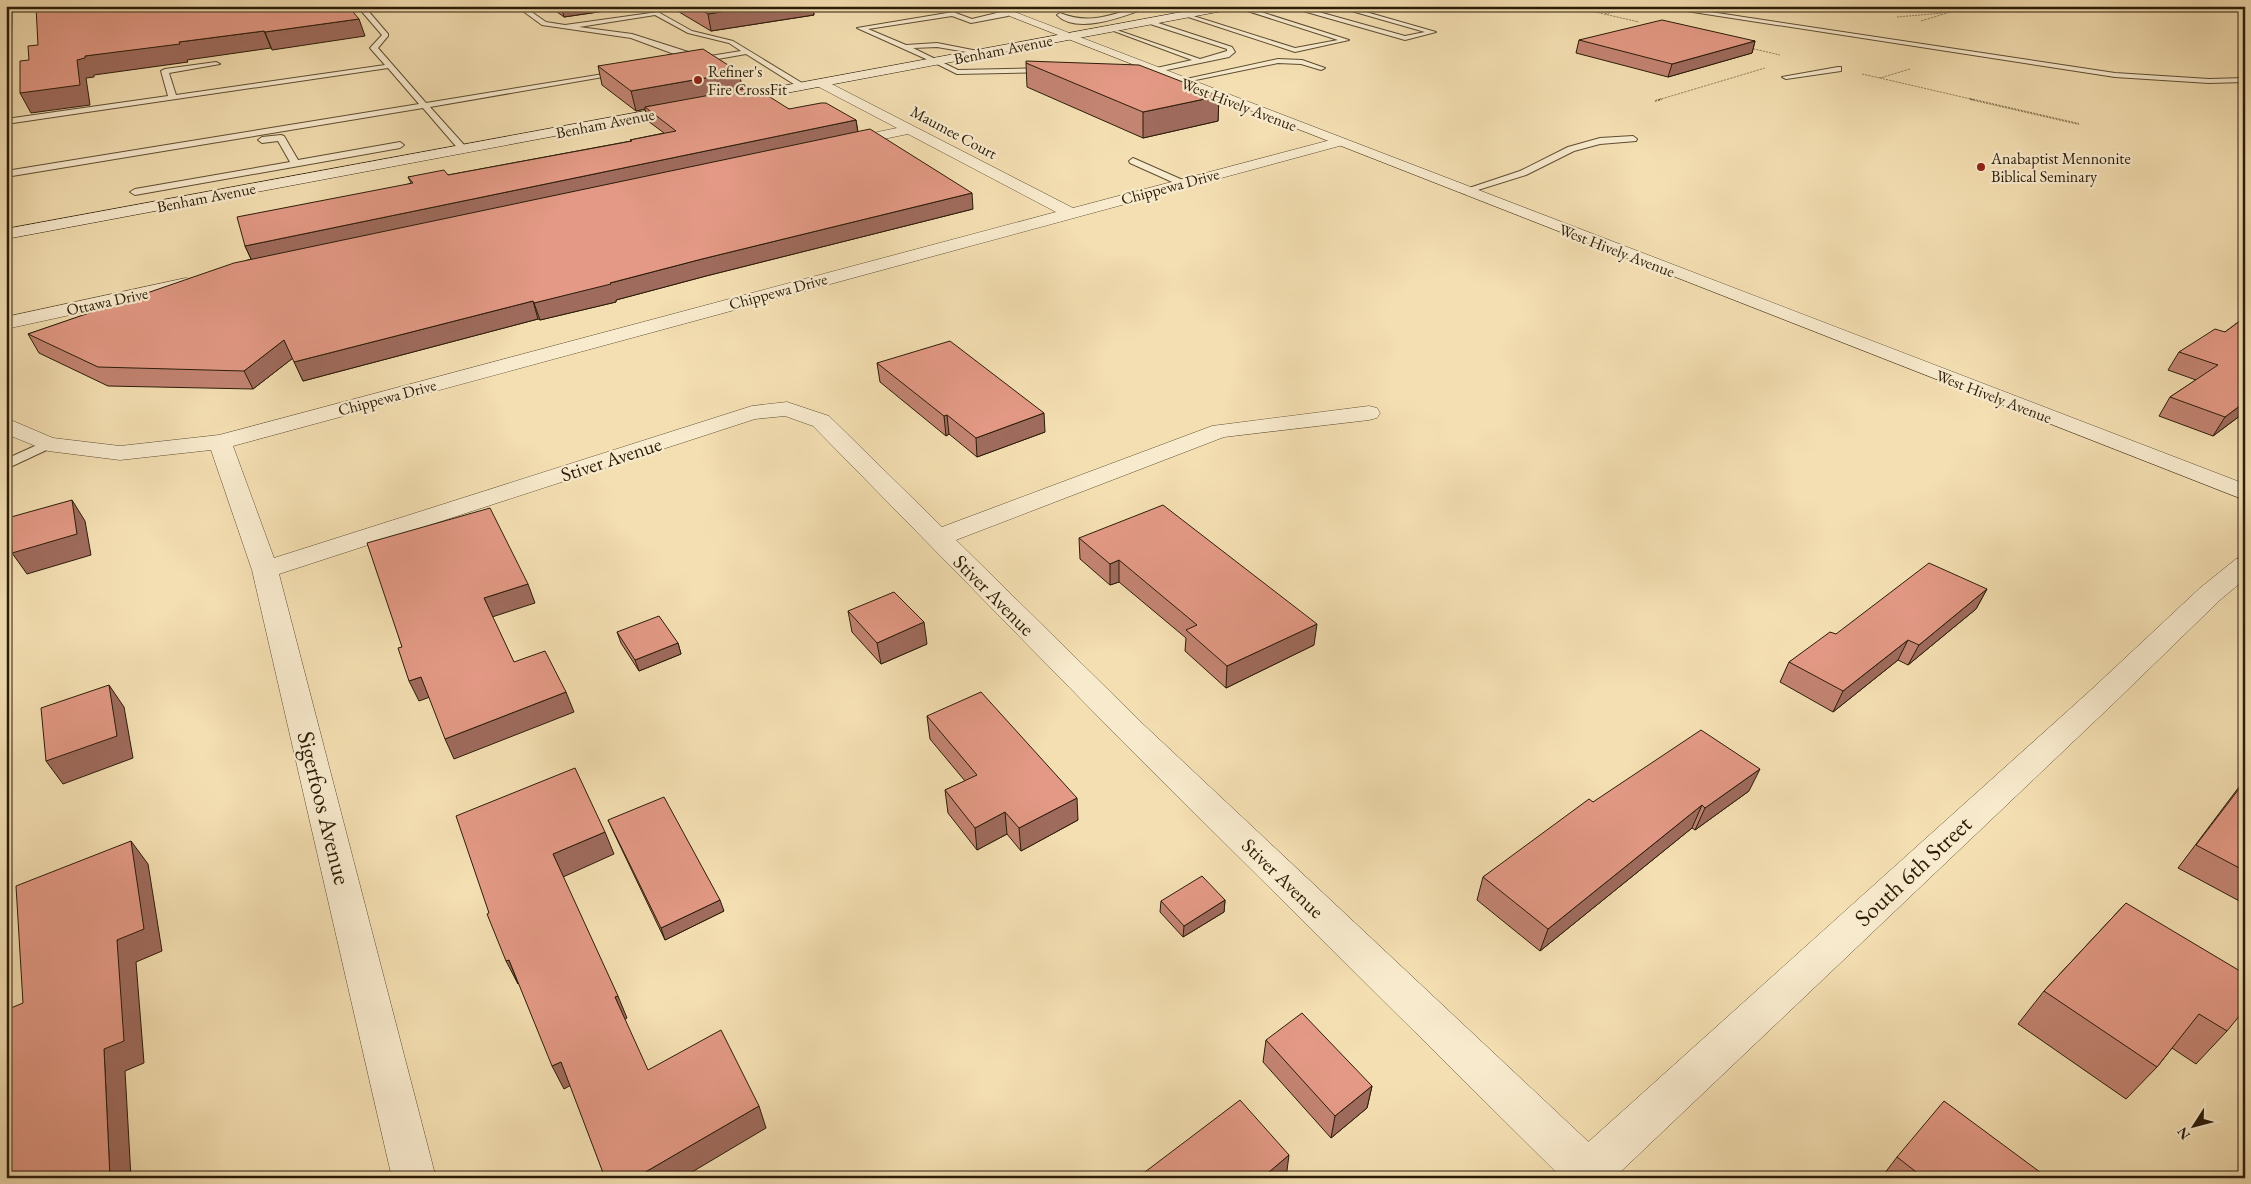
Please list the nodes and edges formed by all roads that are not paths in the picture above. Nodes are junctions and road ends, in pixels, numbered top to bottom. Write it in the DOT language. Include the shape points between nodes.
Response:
graph roads {
  1 [pos="9,6"];
  2 [pos="360,6"];
  3 [pos="519,6"];
  4 [pos="989,6"];
  5 [pos="1038,6"];
  6 [pos="1234,6"];
  7 [pos="1305,6"];
  8 [pos="1337,6"];
  9 [pos="1657,6"];
  10 [pos="1133,9"];
  11 [pos="1063,11"];
  12 [pos="1006,13"];
  13 [pos="1110,13"];
  14 [pos="1185,15"];
  15 [pos="1120,16"];
  16 [pos="1150,16"];
  17 [pos="564,27"];
  18 [pos="1113,28"];
  19 [pos="1068,37"];
  20 [pos="1908,44"];
  21 [pos="903,46"];
  22 [pos="1895,51"];
  23 [pos="747,52"];
  24 [pos="984,53"];
  25 [pos="713,58"];
  26 [pos="938,61"];
  27 [pos="1200,61"];
  28 [pos="684,63"];
  29 [pos="216,64"];
  30 [pos="6,66"];
  31 [pos="390,66"];
  32 [pos="1321,68"];
  33 [pos="1838,69"];
  34 [pos="1053,70"];
  35 [pos="636,71"];
  36 [pos="1166,77"];
  37 [pos="1786,77"];
  38 [pos="2245,80"];
  39 [pos="822,82"];
  40 [pos="803,86"];
  41 [pos="173,98"];
  42 [pos="716,102"];
  43 [pos="425,106"];
  44 [pos="696,106"];
  45 [pos="6,122"];
  46 [pos="911,129"];
  47 [pos="1634,139"];
  48 [pos="258,140"];
  49 [pos="1338,142"];
  50 [pos="400,145"];
  51 [pos="824,148"];
  52 [pos="463,149"];
  53 [pos="1133,161"];
  54 [pos="296,164"];
  55 [pos="6,174"];
  56 [pos="1182,183"];
  57 [pos="1464,191"];
  58 [pos="135,192"];
  59 [pos="1070,213"];
  60 [pos="6,234"];
  61 [pos="201,281"];
  62 [pos="6,323"];
  63 [pos="1369,414"];
  64 [pos="6,425"];
  65 [pos="220,442"];
  66 [pos="48,444"];
  67 [pos="6,465"];
  68 [pos="2245,493"];
  69 [pos="938,538"];
  70 [pos="2245,565"];
  71 [pos="266,570"];
  72 [pos="1588,1176"];
  73 [pos="414,1178"];
  1 -- 30 [label="lane"];
  2 -- 31 [label="lane" via="386,35 374,48"];
  3 -- 17 [label="lane" via="544,24"];
  4 -- 12 [label="street, West Hively Avenue"];
  5 -- 12 [label="lane"];
  6 -- 14 [label="street, Benham Avenue"];
  6 -- 14 [label="lane" via="1346,40 1295,50"];
  7 -- 8 [label="lane" via="1305,10 1405,38 1432,32"];
  9 -- 20 [label="lane"];
  10 -- 13 [label="lane"];
  10 -- 15 [label="lane"];
  10 -- 16 [label="lane"];
  11 -- 15 [label="lane" via="1067,20 1102,21"];
  12 -- 19 [label="street, West Hively Avenue"];
  12 -- 21 [label="lane" via="971,21 954,14 858,27"];
  13 -- 15 [label="lane"];
  14 -- 16 [label="street, Benham Avenue" via="1170,18"];
  16 -- 18 [label="street, Benham Avenue"];
  16 -- 27 [label="lane" via="1230,48 1231,52 1226,55"];
  17 -- 23 [label="lane" via="656,13 690,32 731,42"];
  17 -- 25 [label="lane" via="632,36 677,52"];
  18 -- 19 [label="street, Benham Avenue"];
  18 -- 27 [label="lane"];
  19 -- 24 [label="street, Benham Avenue"];
  19 -- 36 [label="street, West Hively Avenue"];
  20 -- 22 [label="lane"];
  20 -- 38 [label="lane" via="2116,75"];
  21 -- 24 [label="lane" via="938,45"];
  21 -- 26 [label="lane"];
  23 -- 25 [label="lane"];
  23 -- 40 [label="lane"];
  24 -- 26 [label="street, Benham Avenue"];
  25 -- 28 [label="lane"];
  26 -- 34 [label="lane" via="957,72"];
  26 -- 39 [label="street, Benham Avenue"];
  27 -- 36 [label="lane"];
  29 -- 41 [label="lane" via="166,71"];
  31 -- 41 [label="lane"];
  31 -- 43 [label="lane"];
  32 -- 36 [label="lane" via="1302,62 1278,61"];
  33 -- 37 [label="lane"];
  35 -- 43 [label="lane"];
  36 -- 49 [label="street, West Hively Avenue"];
  39 -- 40 [label="street, Benham Avenue"];
  39 -- 46 [label="street, Maumee Court"];
  40 -- 42 [label="street, Benham Avenue"];
  41 -- 45 [label="lane"];
  43 -- 52 [label="lane"];
  43 -- 55 [label="lane"];
  44 -- 52 [label="street, Benham Avenue"];
  46 -- 51 [label="street"];
  46 -- 59 [label="street, Maumee Court"];
  47 -- 57 [label="lane" via="1600,141 1571,149 1523,173"];
  48 -- 54 [label="lane" via="281,138"];
  49 -- 56 [label="street, Chippewa Drive"];
  49 -- 57 [label="street, West Hively Avenue"];
  50 -- 54 [label="lane"];
  52 -- 60 [label="street, Benham Avenue"];
  53 -- 56 [label="lane"];
  54 -- 58 [label="lane"];
  56 -- 59 [label="street, Chippewa Drive"];
  57 -- 68 [label="street, West Hively Avenue"];
  59 -- 65 [label="street, Chippewa Drive"];
  61 -- 62 [label="street, Ottawa Drive"];
  63 -- 69 [label="street" via="1220,431"];
  64 -- 66 [label="street, Chippewa Drive"];
  65 -- 66 [label="street, Chippewa Drive" via="120,452"];
  65 -- 71 [label="street, Sigerfoos Avenue"];
  66 -- 67 [label="lane"];
  69 -- 71 [label="street, Stiver Avenue" via="821,421 787,409 752,413"];
  69 -- 72 [label="street, Stiver Avenue" via="1133,733"];
  70 -- 72 [label="street, South 6th Street" via="2210,594"];
  71 -- 73 [label="street, Sigerfoos Avenue"];
}
